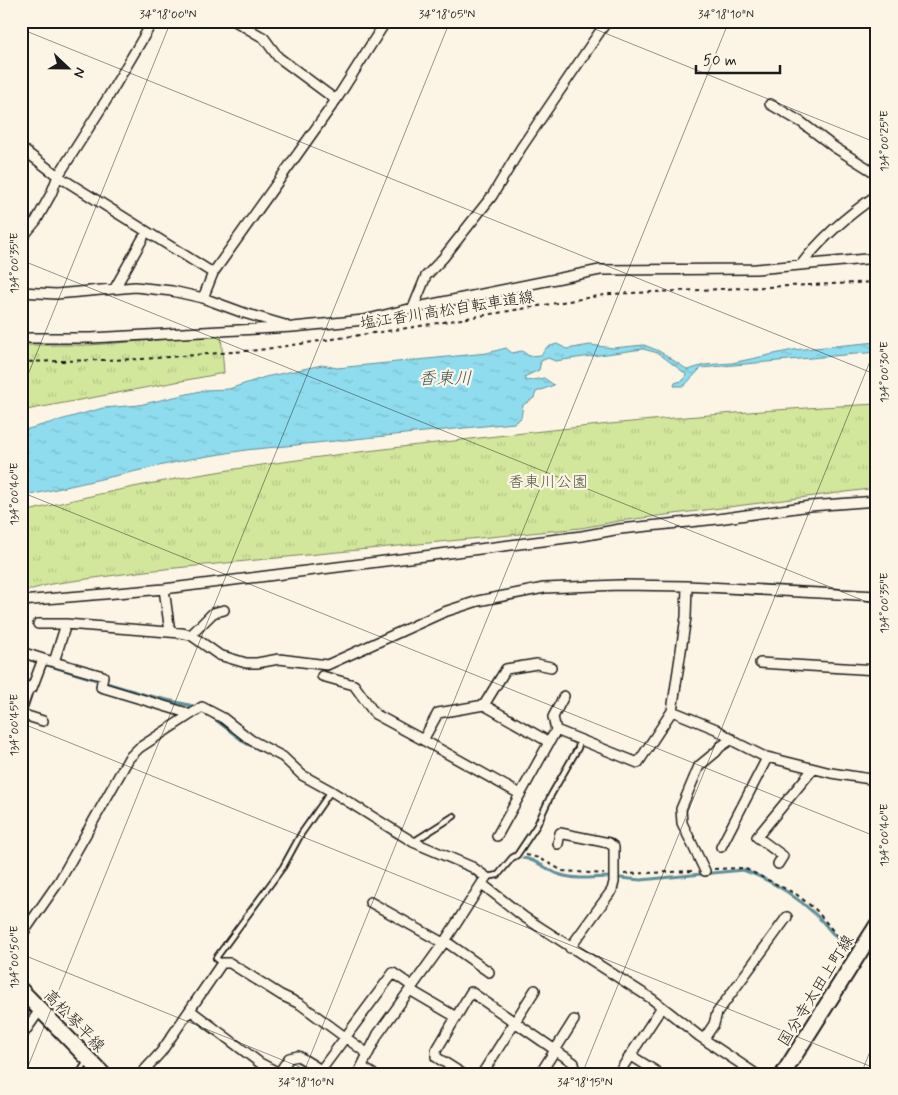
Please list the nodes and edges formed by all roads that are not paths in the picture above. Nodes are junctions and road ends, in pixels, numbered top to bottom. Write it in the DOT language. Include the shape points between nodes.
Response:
graph roads {
  1 [pos="153,21"];
  2 [pos="235,21"];
  3 [pos="386,21"];
  4 [pos="607,21"];
  5 [pos="336,100"];
  6 [pos="770,104"];
  7 [pos="21,148"];
  8 [pos="877,174"];
  9 [pos="58,176"];
  10 [pos="877,195"];
  11 [pos="143,238"];
  12 [pos="21,239"];
  13 [pos="877,258"];
  14 [pos="801,265"];
  15 [pos="213,273"];
  16 [pos="115,288"];
  17 [pos="21,292"];
  18 [pos="203,298"];
  19 [pos="413,308"];
  20 [pos="293,327"];
  21 [pos="21,338"];
  22 [pos="877,501"];
  23 [pos="687,586"];
  24 [pos="164,589"];
  25 [pos="877,596"];
  26 [pos="21,601"];
  27 [pos="224,610"];
  28 [pos="38,624"];
  29 [pos="66,624"];
  30 [pos="170,632"];
  31 [pos="191,636"];
  32 [pos="21,652"];
  33 [pos="42,662"];
  34 [pos="54,662"];
  35 [pos="760,664"];
  36 [pos="551,667"];
  37 [pos="877,670"];
  38 [pos="322,676"];
  39 [pos="25,686"];
  40 [pos="564,696"];
  41 [pos="484,705"];
  42 [pos="195,711"];
  43 [pos="672,711"];
  44 [pos="21,712"];
  45 [pos="43,721"];
  46 [pos="556,730"];
  47 [pos="732,739"];
  48 [pos="423,740"];
  49 [pos="580,740"];
  50 [pos="549,742"];
  51 [pos="767,758"];
  52 [pos="813,769"];
  53 [pos="877,780"];
  54 [pos="330,793"];
  55 [pos="520,794"];
  56 [pos="454,816"];
  57 [pos="497,836"];
  58 [pos="413,842"];
  59 [pos="558,844"];
  60 [pos="721,848"];
  61 [pos="778,864"];
  62 [pos="705,871"];
  63 [pos="484,880"];
  64 [pos="370,902"];
  65 [pos="787,917"];
  66 [pos="873,934"];
  67 [pos="21,936"];
  68 [pos="444,942"];
  69 [pos="570,948"];
  70 [pos="222,963"];
  71 [pos="489,972"];
  72 [pos="411,988"];
  73 [pos="21,990"];
  74 [pos="535,990"];
  75 [pos="662,1007"];
  76 [pos="40,1010"];
  77 [pos="190,1010"];
  78 [pos="456,1018"];
  79 [pos="574,1020"];
  80 [pos="514,1022"];
  81 [pos="21,1037"];
  82 [pos="345,1037"];
  83 [pos="704,1039"];
  84 [pos="555,1050"];
  85 [pos="368,1054"];
  86 [pos="630,1055"];
  87 [pos="88,1059"];
  88 [pos="574,1063"];
  89 [pos="360,1070"];
  90 [pos="279,1073"];
  91 [pos="79,1074"];
  92 [pos="103,1074"];
  93 [pos="141,1074"];
  94 [pos="373,1074"];
  95 [pos="463,1074"];
  96 [pos="482,1074"];
  97 [pos="540,1074"];
  98 [pos="618,1074"];
  99 [pos="656,1074"];
  100 [pos="756,1074"];
  101 [pos="783,1074"];
  1 -- 9 [label="street"];
  2 -- 5 [label="street" via="264,38 278,57"];
  3 -- 5 [label="street"];
  4 -- 19 [label="street" via="492,196 426,276"];
  5 -- 15 [label="street"];
  6 -- 8 [label="street"];
  7 -- 9 [label="street"];
  9 -- 12 [label="street" via="36,221"];
  9 -- 15 [label="street"];
  10 -- 14 [label="street" via="816,244"];
  11 -- 16 [label="street"];
  13 -- 14 [label="street"];
  14 -- 19 [label="street" via="756,269 600,270"];
  15 -- 18 [label="street"];
  16 -- 17 [label="street" via="56,294"];
  16 -- 18 [label="street" via="172,291"];
  18 -- 20 [label="street"];
  19 -- 20 [label="street" via="364,320"];
  20 -- 21 [label="street" via="91,338"];
  22 -- 24 [label="street" via="620,529 573,538"];
  23 -- 25 [label="street"];
  23 -- 31 [label="street" via="570,586 514,593 444,612 327,665 279,659 246,663 219,655"];
  23 -- 43 [label="street" via="686,617"];
  24 -- 26 [label="street"];
  24 -- 30 [label="street"];
  27 -- 31 [label="street" via="213,613"];
  28 -- 29 [label="street"];
  29 -- 30 [label="street"];
  29 -- 34 [label="street"];
  30 -- 31 [label="street"];
  32 -- 33 [label="street"];
  33 -- 34 [label="street"];
  33 -- 39 [label="street" via="32,688"];
  34 -- 42 [label="street" via="103,676 100,687 184,712"];
  35 -- 37 [label="street"];
  36 -- 41 [label="street" via="537,664 506,669"];
  38 -- 48 [label="street" via="354,685 375,714"];
  39 -- 44 [label="street"];
  40 -- 46 [label="street" via="553,717"];
  41 -- 48 [label="street" via="438,712"];
  41 -- 50 [label="street"];
  42 -- 54 [label="street" via="202,707 222,718 250,740 283,757 302,775"];
  42 -- 67 [label="street" via="128,758 60,880"];
  43 -- 47 [label="street"];
  43 -- 49 [label="street" via="638,764"];
  44 -- 45 [label="street"];
  46 -- 49 [label="street"];
  46 -- 50 [label="street"];
  47 -- 51 [label="street"];
  47 -- 62 [label="street" via="699,766 681,809 682,824"];
  48 -- 55 [label="street"];
  49 -- 63 [label="lane" via="537,825 517,855 498,875"];
  50 -- 55 [label="street"];
  51 -- 52 [label="street"];
  51 -- 60 [label="street"];
  52 -- 53 [label="street"];
  52 -- 61 [label="street" via="757,838 783,856"];
  54 -- 58 [label="street"];
  54 -- 70 [label="lane" via="283,867 216,958"];
  55 -- 57 [label="street"];
  56 -- 58 [label="lane"];
  58 -- 63 [label="street" via="472,867"];
  59 -- 69 [label="street" via="560,833 609,843 614,847 612,890"];
  63 -- 68 [label="street"];
  63 -- 69 [label="street" via="524,917"];
  64 -- 68 [label="street"];
  65 -- 83 [label="street" via="717,1013"];
  66 -- 101 [label="main road, 国分寺太田上町線"];
  68 -- 71 [label="street"];
  68 -- 72 [label="street"];
  69 -- 75 [label="street"];
  70 -- 77 [label="street"];
  70 -- 82 [label="street" via="230,963 300,1004"];
  72 -- 78 [label="street"];
  72 -- 82 [label="street" via="394,973"];
  72 -- 85 [label="street" via="378,1034"];
  73 -- 76 [label="main road, 高松琴平線"];
  74 -- 80 [label="street"];
  75 -- 83 [label="street"];
  75 -- 86 [label="street"];
  76 -- 81 [label="street"];
  76 -- 87 [label="main road, 高松琴平線"];
  77 -- 90 [label="street" via="260,1063"];
  77 -- 93 [label="street" via="161,1052"];
  78 -- 80 [label="street" via="471,992"];
  78 -- 95 [label="street" via="436,1051 436,1057"];
  79 -- 84 [label="street"];
  80 -- 84 [label="street"];
  80 -- 96 [label="street"];
  82 -- 85 [label="street"];
  82 -- 90 [label="street" via="321,1070 298,1056 289,1058"];
  83 -- 100 [label="street"];
  84 -- 88 [label="street"];
  84 -- 97 [label="street"];
  85 -- 89 [label="street"];
  86 -- 98 [label="street"];
  86 -- 99 [label="street"];
  87 -- 91 [label="lane"];
  87 -- 92 [label="main road, 高松琴平線"];
  89 -- 94 [label="street"];
}
